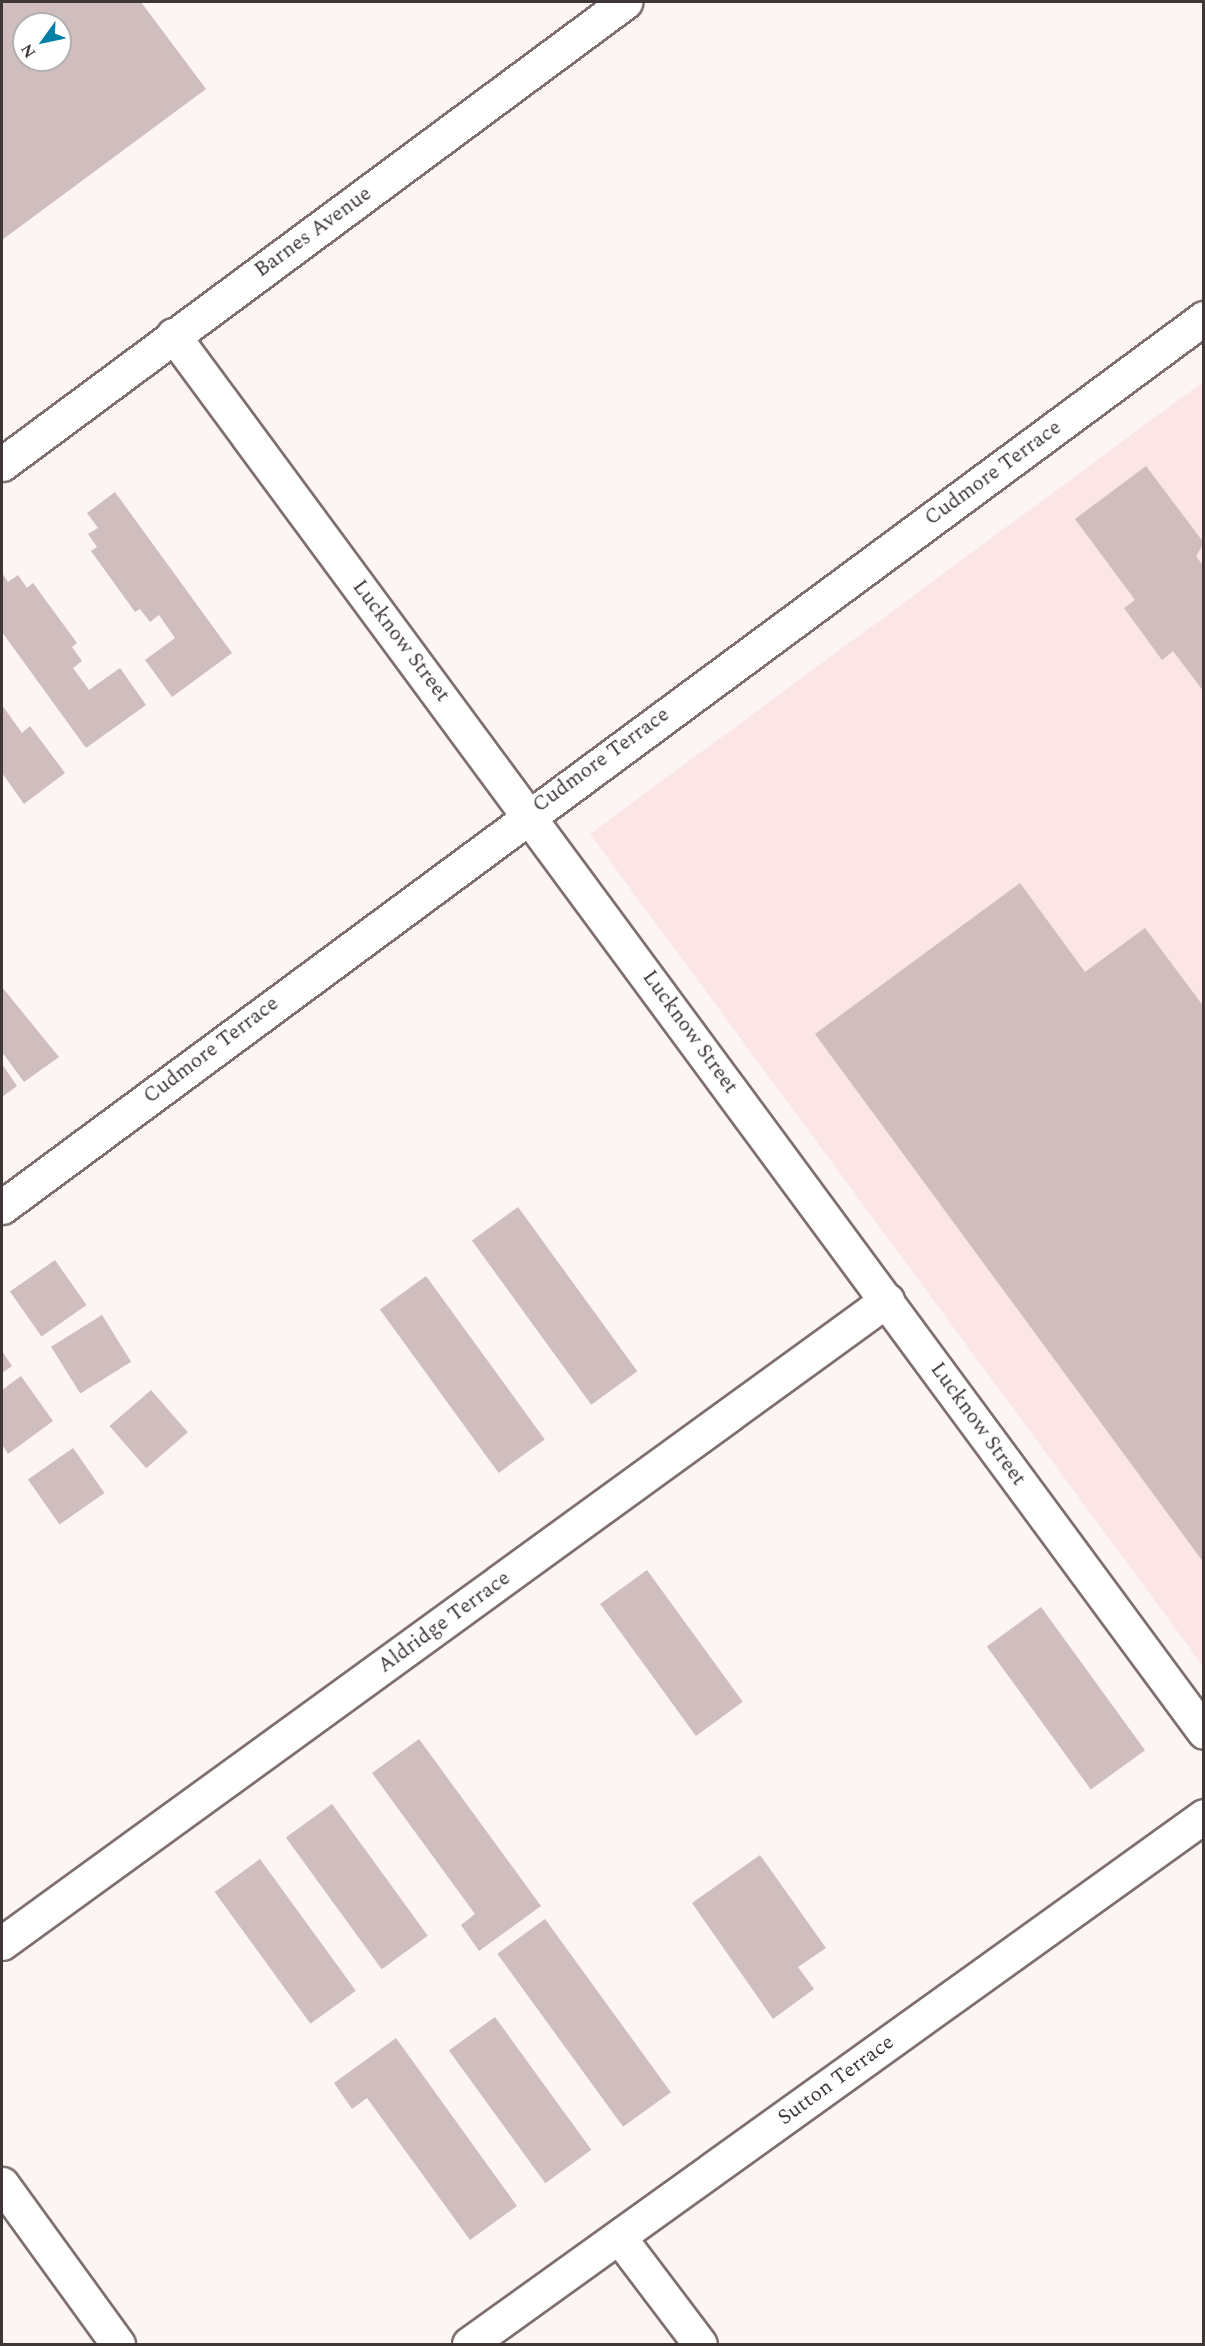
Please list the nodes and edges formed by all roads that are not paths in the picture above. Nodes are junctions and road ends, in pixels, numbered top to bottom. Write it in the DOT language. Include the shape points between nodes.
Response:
graph roads {
  1 [pos="625,2"];
  2 [pos="1203,318"];
  3 [pos="173,335"];
  4 [pos="2,464"];
  5 [pos="529,813"];
  6 [pos="2,1207"];
  7 [pos="887,1300"];
  8 [pos="1203,1732"];
  9 [pos="1203,1816"];
  10 [pos="2,1943"];
  11 [pos="2,2184"];
  12 [pos="619,2236"];
  13 [pos="118,2344"];
  14 [pos="469,2344"];
  15 [pos="700,2344"];
  1 -- 3 [label="street, Barnes Avenue"];
  2 -- 5 [label="street, Cudmore Terrace"];
  3 -- 4 [label="street, Barnes Avenue"];
  3 -- 5 [label="street, Lucknow Street"];
  5 -- 6 [label="street, Cudmore Terrace"];
  5 -- 7 [label="street, Lucknow Street"];
  7 -- 8 [label="street, Lucknow Street"];
  7 -- 10 [label="street, Aldridge Terrace"];
  9 -- 12 [label="street, Sutton Terrace"];
  11 -- 13 [label="street"];
  12 -- 14 [label="street, Sutton Terrace"];
  12 -- 15 [label="street"];
}
